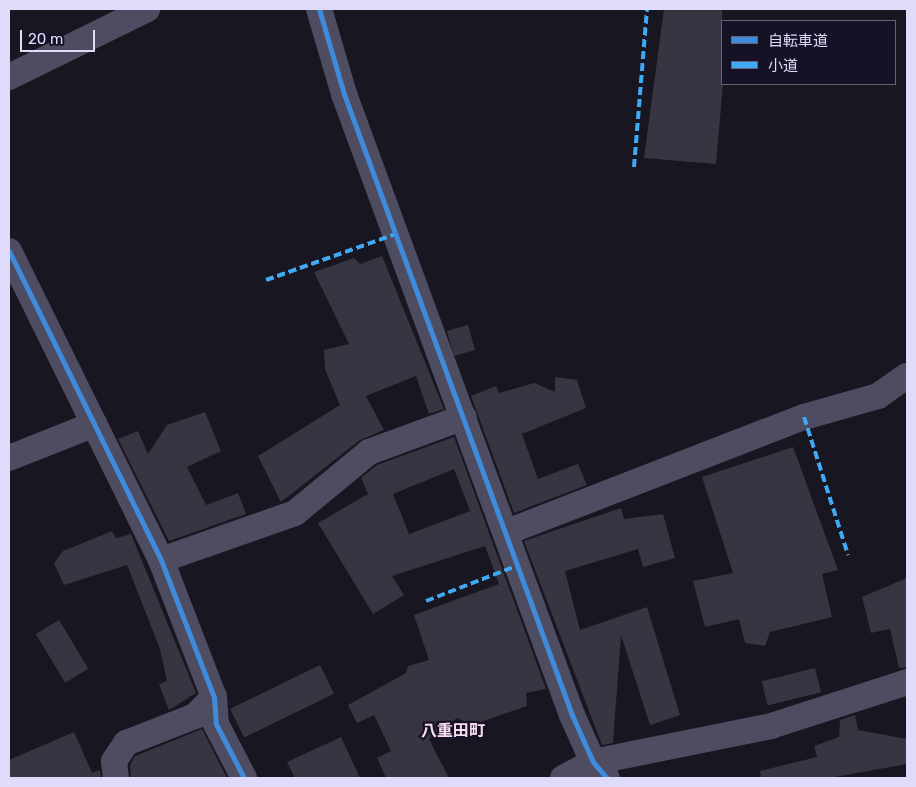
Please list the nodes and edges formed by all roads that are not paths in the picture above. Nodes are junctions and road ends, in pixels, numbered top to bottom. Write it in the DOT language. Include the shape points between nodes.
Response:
graph roads {
  1 [pos="146,9"];
  2 [pos="319,9"];
  3 [pos="9,77"];
  4 [pos="9,251"];
  5 [pos="907,376"];
  6 [pos="464,417"];
  7 [pos="95,424"];
  8 [pos="9,458"];
  9 [pos="507,532"];
  10 [pos="161,560"];
  11 [pos="907,682"];
  12 [pos="214,697"];
  13 [pos="600,770"];
  14 [pos="116,778"];
  15 [pos="244,778"];
  16 [pos="563,778"];
  1 -- 3 [label="street"];
  2 -- 6 [label="street" via="344,94"];
  4 -- 7 [label="street"];
  5 -- 9 [label="street" via="878,396 804,417"];
  6 -- 9 [label="street"];
  6 -- 10 [label="street" via="368,452 295,513"];
  7 -- 8 [label="street"];
  7 -- 10 [label="street"];
  9 -- 13 [label="street" via="572,715"];
  10 -- 12 [label="street"];
  11 -- 13 [label="street" via="771,726"];
  12 -- 14 [label="street" via="195,716 126,743 114,761"];
  12 -- 15 [label="street" via="216,724"];
  13 -- 16 [label="street"];
}
